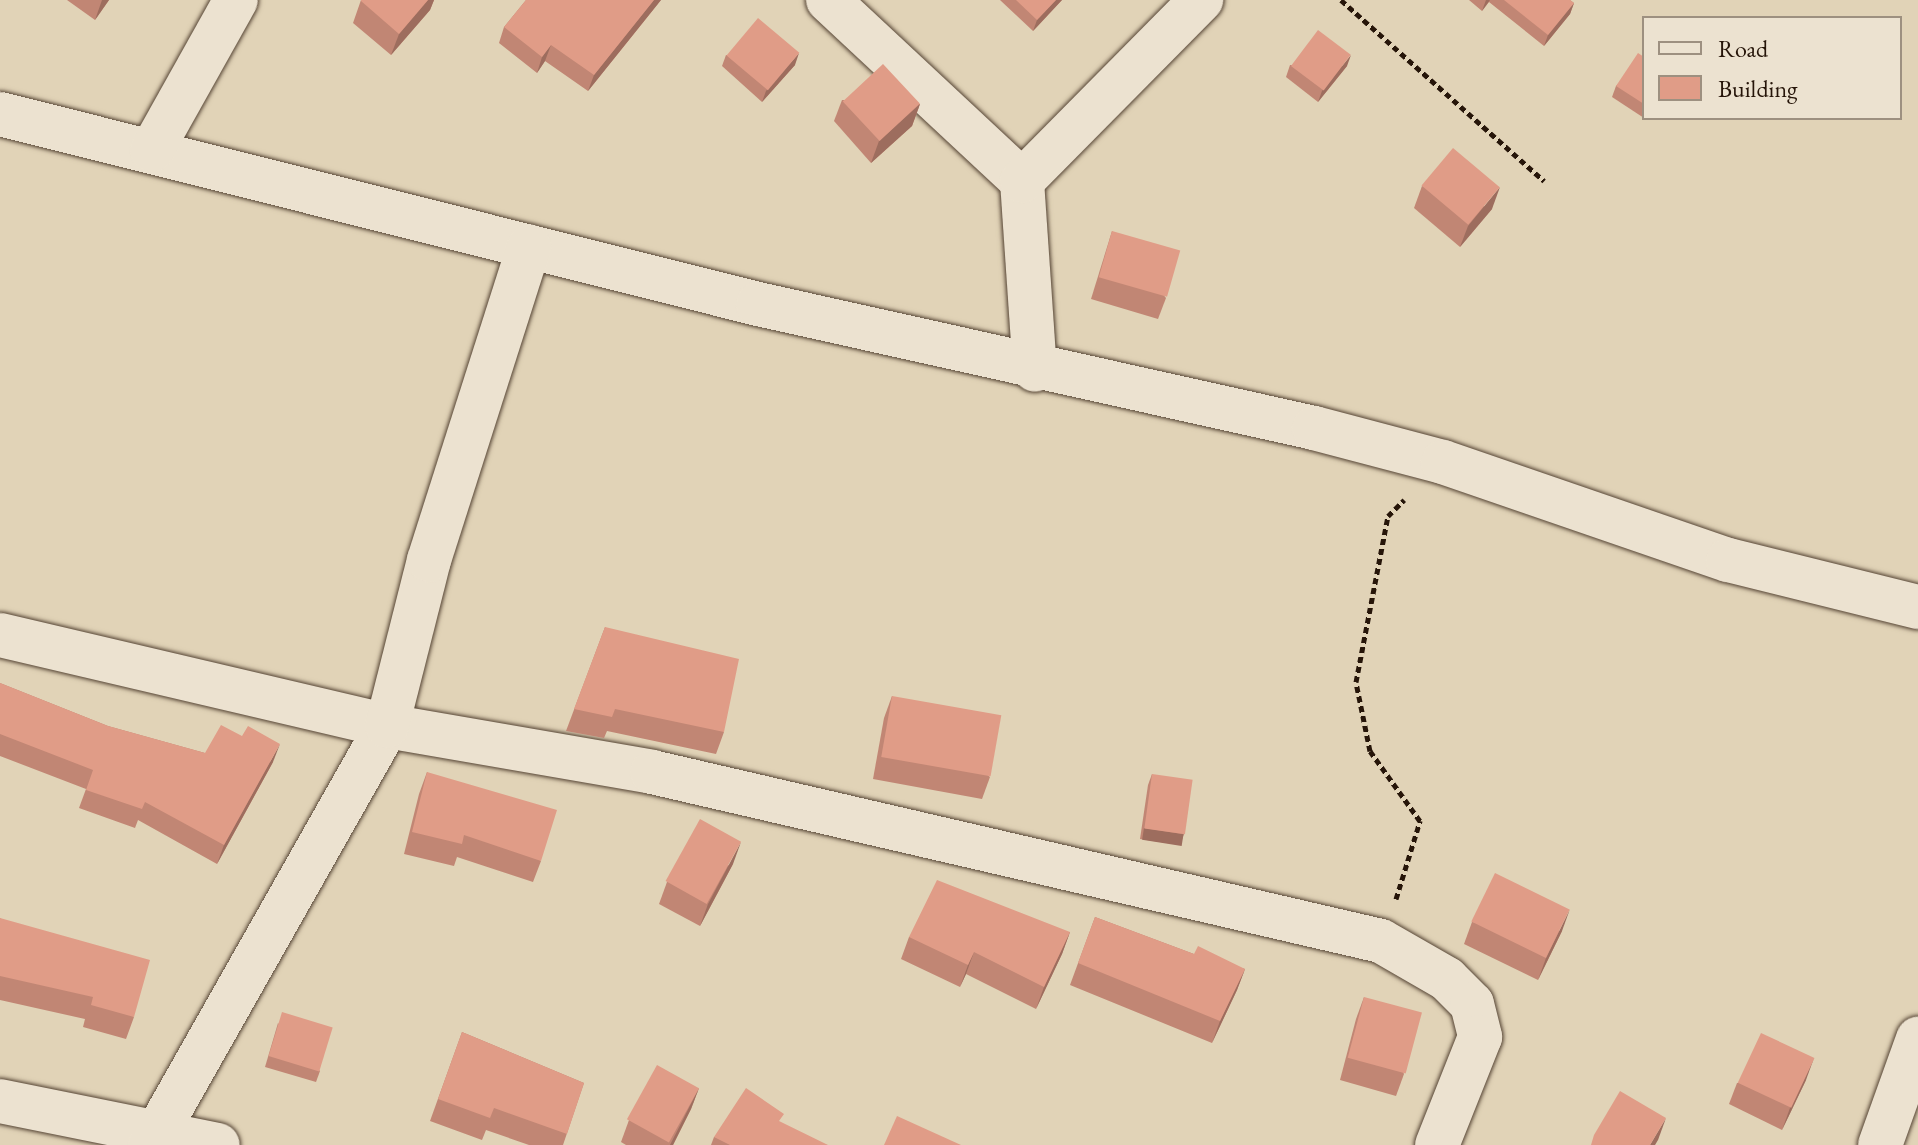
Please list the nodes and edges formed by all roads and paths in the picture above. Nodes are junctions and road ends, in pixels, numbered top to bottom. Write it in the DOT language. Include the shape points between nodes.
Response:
graph roads {
  1 [pos="236,0"];
  2 [pos="828,0"];
  3 [pos="1201,0"];
  4 [pos="1341,0"];
  5 [pos="0,114"];
  6 [pos="152,150"];
  7 [pos="1022,181"];
  8 [pos="1544,181"];
  9 [pos="529,247"];
  10 [pos="1035,370"];
  11 [pos="1443,462"];
  12 [pos="1918,607"];
  13 [pos="0,635"];
  14 [pos="387,726"];
  15 [pos="1381,941"];
  16 [pos="1918,1039"];
  17 [pos="0,1101"];
  18 [pos="154,1139"];
  19 [pos="218,1145"];
  20 [pos="1437,1145"];
  21 [pos="1880,1145"];
  1 -- 6 [label="street"];
  2 -- 7 [label="street"];
  3 -- 7 [label="street"];
  4 -- 8 [label="path"];
  5 -- 6 [label="street"];
  6 -- 9 [label="street"];
  7 -- 10 [label="street"];
  9 -- 10 [label="street"];
  9 -- 14 [label="street" via="429,560"];
  10 -- 11 [label="street"];
  11 -- 12 [label="street" via="1728,560"];
  11 -- 15 [label="path" via="1388,516 1356,682 1370,751 1420,821"];
  13 -- 14 [label="street"];
  14 -- 15 [label="street" via="652,772"];
  14 -- 18 [label="street"];
  15 -- 20 [label="street" via="1447,979 1472,1004 1480,1037"];
  16 -- 21 [label="street"];
  17 -- 18 [label="street"];
  18 -- 19 [label="street"];
}
